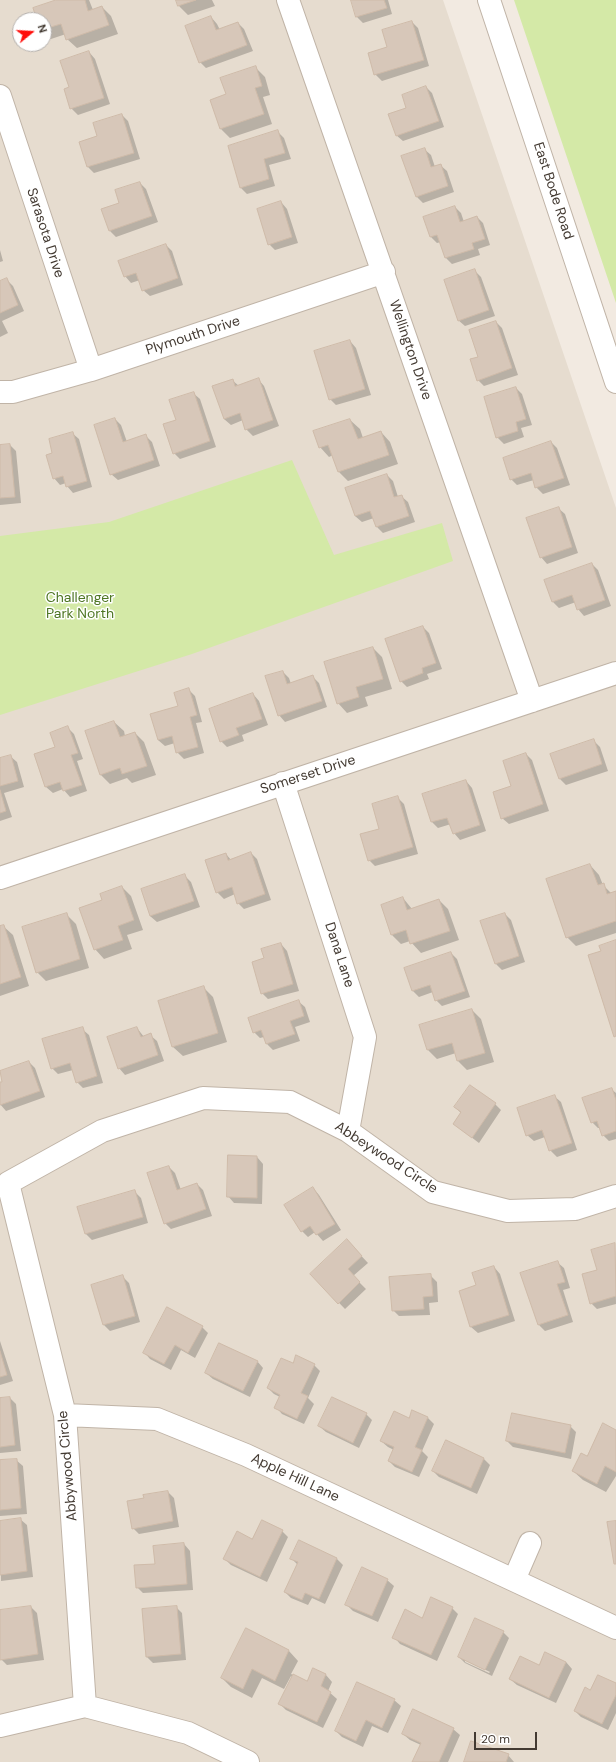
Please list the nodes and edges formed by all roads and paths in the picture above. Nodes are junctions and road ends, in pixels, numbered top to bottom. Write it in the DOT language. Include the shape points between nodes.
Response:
graph roads {
  1 [pos="288,0"];
  2 [pos="489,0"];
  3 [pos="0,96"];
  4 [pos="384,272"];
  5 [pos="91,370"];
  6 [pos="616,382"];
  7 [pos="0,392"];
  8 [pos="616,673"];
  9 [pos="532,701"];
  10 [pos="283,783"];
  11 [pos="0,878"];
  12 [pos="348,1131"];
  13 [pos="8,1183"];
  14 [pos="616,1196"];
  15 [pos="65,1415"];
  16 [pos="530,1543"];
  17 [pos="514,1580"];
  18 [pos="616,1628"];
  19 [pos="85,1706"];
  20 [pos="0,1726"];
  21 [pos="248,1762"];
  1 -- 4 [label="street, Wellington Drive"];
  2 -- 6 [label="street, East Bode Road"];
  3 -- 5 [label="street, Sarasota Drive"];
  4 -- 5 [label="street, Plymouth Drive"];
  4 -- 9 [label="street, Wellington Drive"];
  5 -- 7 [label="street, Plymouth Drive" via="13,392"];
  8 -- 9 [label="street, Somerset Drive"];
  9 -- 10 [label="street, Somerset Drive"];
  10 -- 11 [label="street, Somerset Drive"];
  10 -- 12 [label="street, Dana Lane" via="365,1037"];
  12 -- 13 [label="street, Abbeywood Circle" via="290,1102 203,1098 102,1131"];
  12 -- 14 [label="street, Abbeywood Circle" via="433,1192 508,1212 575,1209"];
  13 -- 15 [label="street, Abbywood Circle"];
  15 -- 17 [label="street, Apple Hill Lane" via="157,1419 246,1455"];
  15 -- 19 [label="street, Abbywood Circle"];
  16 -- 17 [label="street"];
  17 -- 18 [label="street, Apple Hill Lane"];
  19 -- 20 [label="street"];
  19 -- 21 [label="street" via="188,1734"];
}
